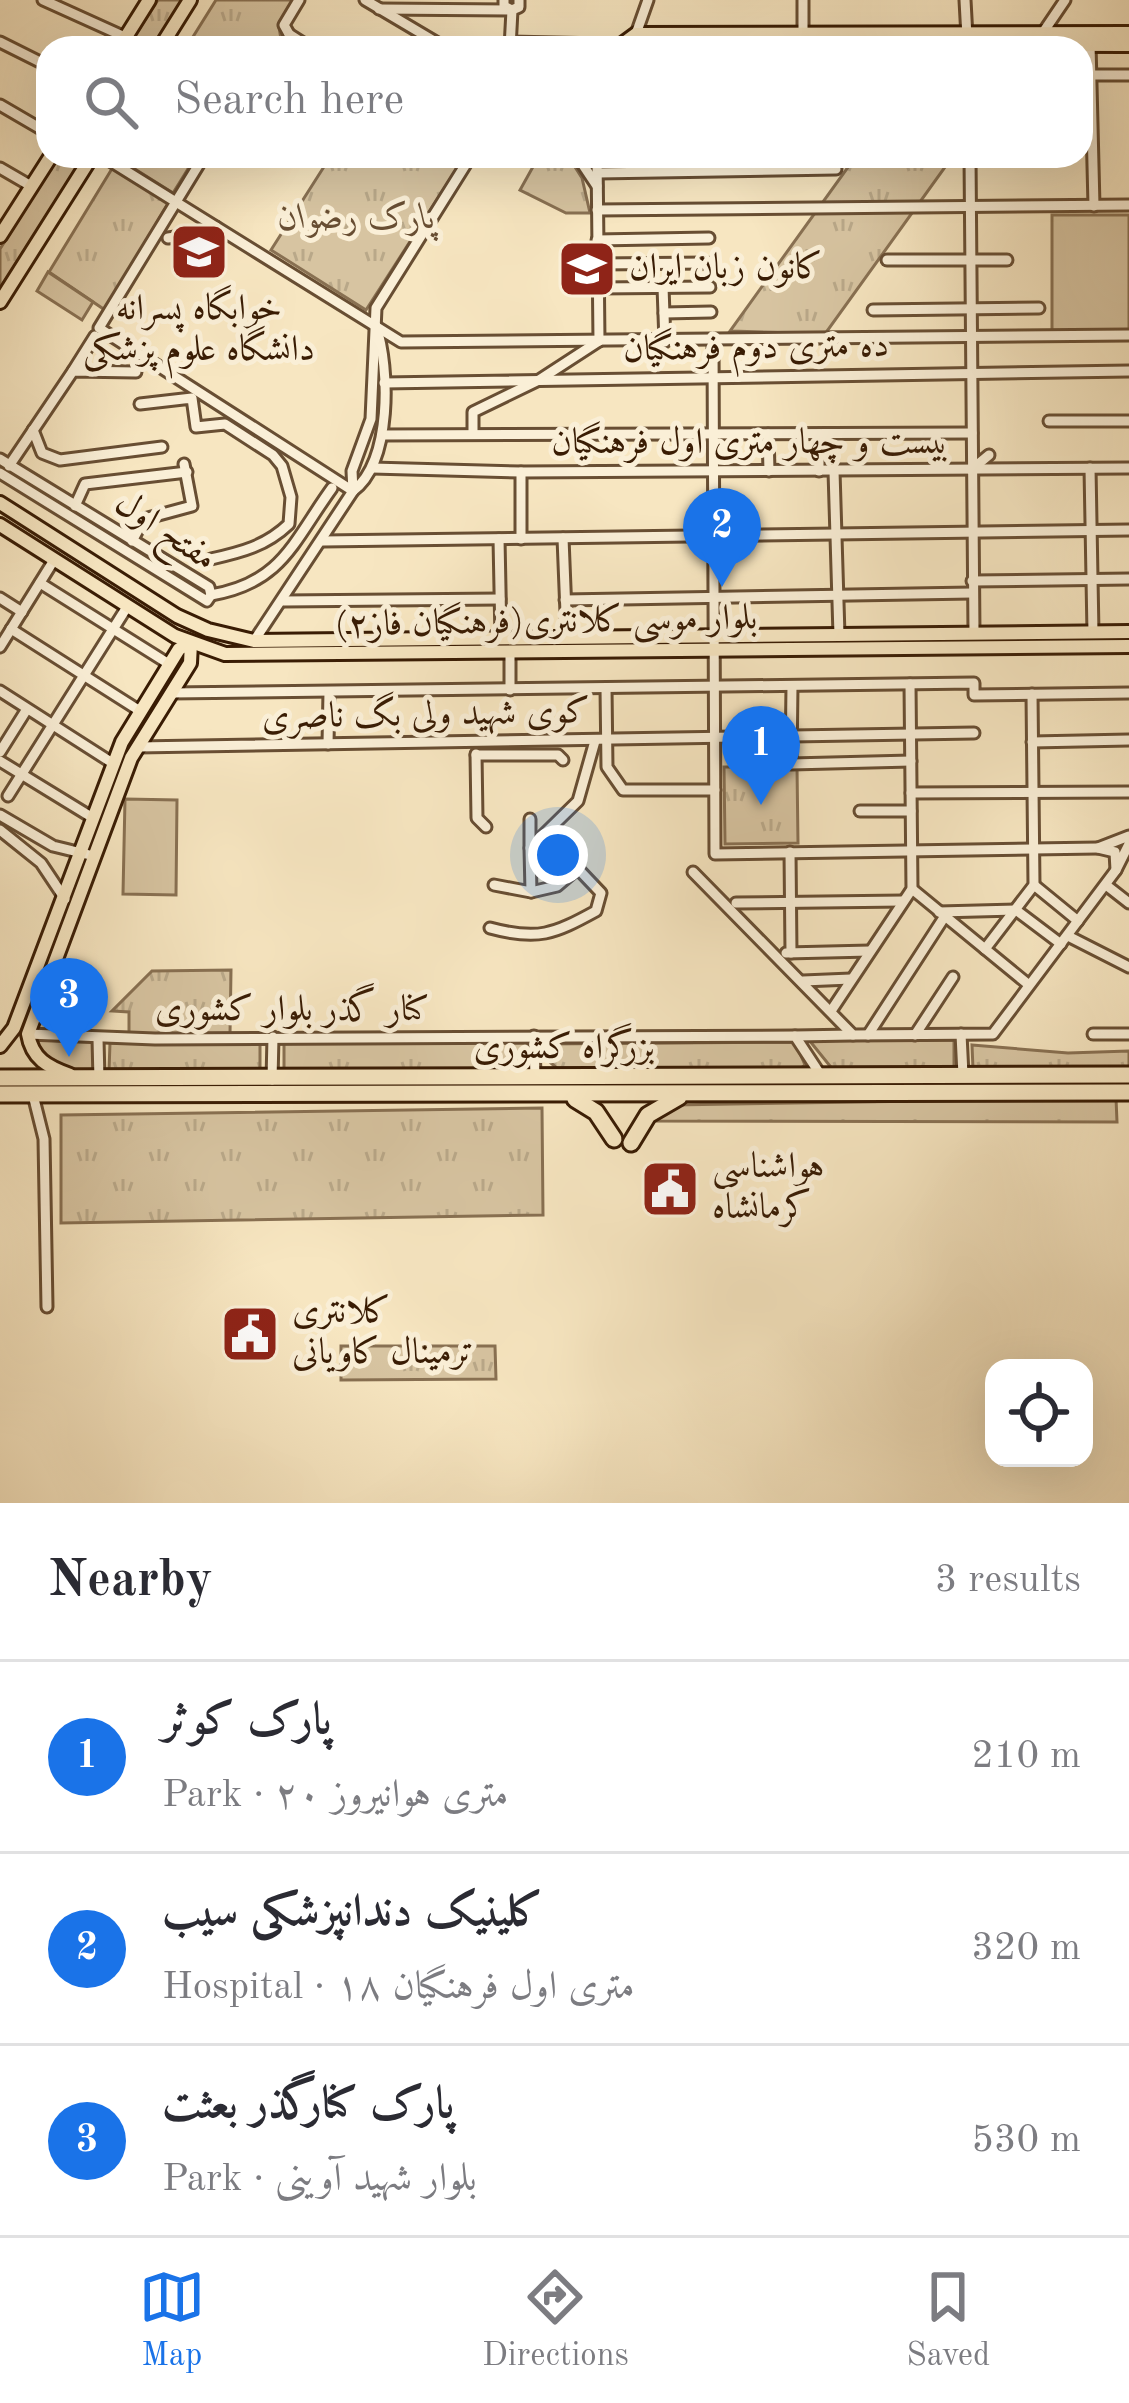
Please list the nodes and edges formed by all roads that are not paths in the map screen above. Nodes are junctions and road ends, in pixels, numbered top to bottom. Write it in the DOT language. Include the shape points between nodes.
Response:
graph roads {
  1 [pos="44,0"];
  2 [pos="149,0"];
  3 [pos="190,0"];
  4 [pos="299,0"];
  5 [pos="365,0"];
  6 [pos="504,0"];
  7 [pos="519,0"];
  8 [pos="648,0"];
  9 [pos="803,0"];
  10 [pos="965,0"];
  11 [pos="1065,0"];
  12 [pos="379,9"];
  13 [pos="512,10"];
  14 [pos="803,32"];
  15 [pos="1129,33"];
  16 [pos="289,34"];
  17 [pos="109,36"];
  18 [pos="126,36"];
  19 [pos="168,36"];
  20 [pos="292,36"];
  21 [pos="425,36"];
  22 [pos="511,36"];
  23 [pos="637,36"];
  24 [pos="777,36"];
  25 [pos="876,36"];
  26 [pos="967,36"];
  27 [pos="1041,36"];
  28 [pos="1093,37"];
  29 [pos="0,42"];
  30 [pos="1093,44"];
  31 [pos="1129,44"];
  32 [pos="36,60"];
  33 [pos="1129,74"];
  34 [pos="1093,75"];
  35 [pos="0,105"];
  36 [pos="36,126"];
  37 [pos="0,168"];
  38 [pos="43,168"];
  39 [pos="84,168"];
  40 [pos="121,168"];
  41 [pos="197,168"];
  42 [pos="464,168"];
  43 [pos="585,168"];
  44 [pos="598,168"];
  45 [pos="741,168"];
  46 [pos="970,168"];
  47 [pos="1089,168"];
  48 [pos="836,170"];
  49 [pos="741,171"];
  50 [pos="598,172"];
  51 [pos="32,186"];
  52 [pos="597,186"];
  53 [pos="175,201"];
  54 [pos="1129,205"];
  55 [pos="970,206"];
  56 [pos="1094,206"];
  57 [pos="597,210"];
  58 [pos="216,227"];
  59 [pos="1,234"];
  60 [pos="168,238"];
  61 [pos="709,238"];
  62 [pos="597,240"];
  63 [pos="887,260"];
  64 [pos="972,260"];
  65 [pos="1007,260"];
  66 [pos="708,263"];
  67 [pos="598,264"];
  68 [pos="663,287"];
  69 [pos="710,287"];
  70 [pos="598,288"];
  71 [pos="0,302"];
  72 [pos="974,308"];
  73 [pos="1039,308"];
  74 [pos="873,310"];
  75 [pos="711,311"];
  76 [pos="664,313"];
  77 [pos="376,326"];
  78 [pos="96,332"];
  79 [pos="1129,335"];
  80 [pos="974,339"];
  81 [pos="599,341"];
  82 [pos="712,341"];
  83 [pos="401,342"];
  84 [pos="665,342"];
  85 [pos="382,354"];
  86 [pos="73,370"];
  87 [pos="1129,371"];
  88 [pos="136,372"];
  89 [pos="974,372"];
  90 [pos="713,378"];
  91 [pos="539,380"];
  92 [pos="383,383"];
  93 [pos="140,404"];
  94 [pos="1049,421"];
  95 [pos="1129,421"];
  96 [pos="33,430"];
  97 [pos="972,433"];
  98 [pos="473,434"];
  99 [pos="714,434"];
  100 [pos="768,434"];
  101 [pos="819,434"];
  102 [pos="382,435"];
  103 [pos="163,447"];
  104 [pos="989,455"];
  105 [pos="3,468"];
  106 [pos="372,468"];
  107 [pos="1090,468"];
  108 [pos="1129,468"];
  109 [pos="971,470"];
  110 [pos="715,471"];
  111 [pos="769,471"];
  112 [pos="819,471"];
  113 [pos="833,471"];
  114 [pos="521,472"];
  115 [pos="332,488"];
  116 [pos="353,491"];
  117 [pos="0,503"];
  118 [pos="76,505"];
  119 [pos="68,515"];
  120 [pos="289,524"];
  121 [pos="0,525"];
  122 [pos="1091,530"];
  123 [pos="1129,530"];
  124 [pos="300,533"];
  125 [pos="972,533"];
  126 [pos="835,534"];
  127 [pos="716,536"];
  128 [pos="521,538"];
  129 [pos="563,538"];
  130 [pos="500,539"];
  131 [pos="323,542"];
  132 [pos="129,545"];
  133 [pos="212,559"];
  134 [pos="54,560"];
  135 [pos="1092,579"];
  136 [pos="1129,579"];
  137 [pos="40,583"];
  138 [pos="972,587"];
  139 [pos="837,596"];
  140 [pos="0,598"];
  141 [pos="500,598"];
  142 [pos="716,598"];
  143 [pos="566,600"];
  144 [pos="151,601"];
  145 [pos="284,601"];
  146 [pos="127,607"];
  147 [pos="22,612"];
  148 [pos="11,629"];
  149 [pos="113,629"];
  150 [pos="1129,632"];
  151 [pos="974,633"];
  152 [pos="1093,633"];
  153 [pos="839,635"];
  154 [pos="567,638"];
  155 [pos="501,639"];
  156 [pos="254,640"];
  157 [pos="191,643"];
  158 [pos="715,643"];
  159 [pos="1129,646"];
  160 [pos="0,647"];
  161 [pos="510,653"];
  162 [pos="170,664"];
  163 [pos="84,676"];
  164 [pos="910,684"];
  165 [pos="791,686"];
  166 [pos="715,687"];
  167 [pos="606,688"];
  168 [pos="510,690"];
  169 [pos="0,691"];
  170 [pos="329,692"];
  171 [pos="171,693"];
  172 [pos="1129,693"];
  173 [pos="1032,694"];
  174 [pos="28,709"];
  175 [pos="140,711"];
  176 [pos="53,725"];
  177 [pos="910,733"];
  178 [pos="974,733"];
  179 [pos="5,734"];
  180 [pos="791,736"];
  181 [pos="716,738"];
  182 [pos="1129,740"];
  183 [pos="601,741"];
  184 [pos="476,742"];
  185 [pos="1032,742"];
  186 [pos="328,744"];
  187 [pos="138,747"];
  188 [pos="476,755"];
  189 [pos="0,757"];
  190 [pos="563,760"];
  191 [pos="911,761"];
  192 [pos="114,764"];
  193 [pos="22,774"];
  194 [pos="715,790"];
  195 [pos="1129,792"];
  196 [pos="911,793"];
  197 [pos="1033,793"];
  198 [pos="8,796"];
  199 [pos="860,811"];
  200 [pos="911,811"];
  201 [pos="0,815"];
  202 [pos="93,818"];
  203 [pos="530,819"];
  204 [pos="486,827"];
  205 [pos="0,830"];
  206 [pos="546,836"];
  207 [pos="1129,844"];
  208 [pos="530,848"];
  209 [pos="1034,848"];
  210 [pos="1098,848"];
  211 [pos="911,849"];
  212 [pos="790,852"];
  213 [pos="88,854"];
  214 [pos="577,868"];
  215 [pos="1116,869"];
  216 [pos="693,872"];
  217 [pos="494,885"];
  218 [pos="1034,885"];
  219 [pos="1106,885"];
  220 [pos="912,889"];
  221 [pos="531,892"];
  222 [pos="64,899"];
  223 [pos="903,901"];
  224 [pos="790,902"];
  225 [pos="736,903"];
  226 [pos="1129,903"];
  227 [pos="1016,910"];
  228 [pos="942,914"];
  229 [pos="1078,921"];
  230 [pos="490,928"];
  231 [pos="1064,940"];
  232 [pos="985,949"];
  233 [pos="870,951"];
  234 [pos="774,952"];
  235 [pos="791,952"];
  236 [pos="1129,967"];
  237 [pos="952,977"];
  238 [pos="852,979"];
  239 [pos="802,981"];
  240 [pos="1029,985"];
  241 [pos="831,1011"];
  242 [pos="21,1031"];
  243 [pos="961,1034"];
  244 [pos="1093,1034"];
  245 [pos="1129,1034"];
  246 [pos="853,1035"];
  247 [pos="868,1035"];
  248 [pos="915,1035"];
  249 [pos="534,1036"];
  250 [pos="796,1036"];
  251 [pos="273,1037"];
  252 [pos="98,1039"];
  253 [pos="0,1046"];
  254 [pos="963,1075"];
  255 [pos="1129,1075"];
  256 [pos="822,1077"];
  257 [pos="0,1078"];
  258 [pos="535,1079"];
  259 [pos="90,1080"];
  260 [pos="272,1080"];
  261 [pos="592,1087"];
  262 [pos="645,1087"];
  263 [pos="1129,1092"];
  264 [pos="0,1094"];
  265 [pos="33,1095"];
  266 [pos="560,1095"];
  267 [pos="694,1095"];
  268 [pos="47,1307"];
  1 -- 17 [label="street"];
  2 -- 18 [label="main road"];
  3 -- 19 [label="main road"];
  4 -- 16 [label="street" via="284,26"];
  5 -- 12 [label="street"];
  6 -- 13 [label="street"];
  7 -- 13 [label="street"];
  8 -- 23 [label="street"];
  9 -- 14 [label="street"];
  10 -- 26 [label="street"];
  11 -- 27 [label="street"];
  12 -- 13 [label="street"];
  12 -- 21 [label="street"];
  13 -- 22 [label="street"];
  14 -- 24 [label="main road"];
  14 -- 25 [label="main road"];
  15 -- 28 [label="main road"];
  16 -- 20 [label="street"];
  29 -- 32 [label="street"];
  30 -- 31 [label="main road"];
  33 -- 34 [label="street"];
  35 -- 36 [label="street"];
  37 -- 51 [label="street"];
  38 -- 51 [label="main road"];
  39 -- 71 [label="main road"];
  40 -- 53 [label="street"];
  41 -- 53 [label="street"];
  42 -- 77 [label="street" via="376,308"];
  43 -- 52 [label="street"];
  44 -- 50 [label="street"];
  45 -- 49 [label="street"];
  46 -- 55 [label="street"];
  47 -- 56 [label="street"];
  48 -- 49 [label="street"];
  49 -- 50 [label="street"];
  50 -- 52 [label="street"];
  51 -- 59 [label="main road"];
  52 -- 57 [label="street"];
  53 -- 58 [label="street"];
  53 -- 78 [label="street"];
  54 -- 56 [label="street"];
  55 -- 56 [label="street"];
  55 -- 57 [label="street"];
  55 -- 64 [label="street"];
  57 -- 62 [label="street"];
  58 -- 60 [label="street"];
  58 -- 77 [label="street"];
  61 -- 62 [label="street"];
  62 -- 67 [label="street"];
  63 -- 64 [label="street"];
  64 -- 65 [label="street"];
  64 -- 72 [label="street"];
  66 -- 67 [label="street"];
  67 -- 70 [label="street"];
  68 -- 69 [label="street"];
  68 -- 70 [label="street"];
  68 -- 76 [label="street"];
  70 -- 81 [label="street"];
  72 -- 73 [label="street"];
  72 -- 74 [label="street"];
  72 -- 80 [label="street"];
  75 -- 76 [label="street"];
  76 -- 84 [label="street"];
  77 -- 83 [label="street"];
  77 -- 85 [label="street"];
  77 -- 116 [label="street" via="371,419"];
  78 -- 86 [label="street"];
  78 -- 116 [label="street"];
  79 -- 80 [label="street"];
  80 -- 82 [label="street"];
  80 -- 89 [label="street"];
  81 -- 83 [label="street"];
  81 -- 84 [label="street"];
  81 -- 91 [label="street"];
  82 -- 84 [label="street"];
  82 -- 90 [label="street"];
  83 -- 85 [label="street"];
  85 -- 92 [label="street"];
  86 -- 88 [label="street"];
  86 -- 96 [label="street"];
  87 -- 89 [label="street, ده متری دوم فرهنگیان"];
  89 -- 90 [label="street, ده متری دوم فرهنگیان"];
  89 -- 97 [label="street"];
  90 -- 91 [label="street, ده متری دوم فرهنگیان"];
  90 -- 99 [label="street"];
  91 -- 92 [label="street, ده متری دوم فرهنگیان"];
  91 -- 98 [label="street" via="473,412"];
  92 -- 102 [label="street"];
  93 -- 120 [label="street" via="192,398 196,427 225,424 273,454 290,497"];
  94 -- 95 [label="street"];
  96 -- 103 [label="street" via="42,453 60,460"];
  96 -- 105 [label="street"];
  97 -- 101 [label="street"];
  97 -- 109 [label="street"];
  98 -- 99 [label="street"];
  98 -- 102 [label="street"];
  99 -- 100 [label="street"];
  99 -- 110 [label="street"];
  100 -- 101 [label="street"];
  100 -- 111 [label="street"];
  101 -- 112 [label="street"];
  102 -- 106 [label="street"];
  104 -- 109 [label="street"];
  105 -- 118 [label="street, مفتح اول"];
  105 -- 119 [label="street, مفتح اول"];
  106 -- 114 [label="street, بیست و چهار متری اول فرهنگیان"];
  106 -- 116 [label="street"];
  107 -- 108 [label="street, بیست و چهار متری اول فرهنگیان"];
  107 -- 109 [label="street, بیست و چهار متری اول فرهنگیان"];
  107 -- 122 [label="street"];
  109 -- 113 [label="street, بیست و چهار متری اول فرهنگیان"];
  109 -- 125 [label="street"];
  110 -- 111 [label="street, بیست و چهار متری اول فرهنگیان"];
  110 -- 114 [label="street, بیست و چهار متری اول فرهنگیان"];
  110 -- 127 [label="street"];
  111 -- 112 [label="street, بیست و چهار متری اول فرهنگیان"];
  112 -- 113 [label="street, بیست و چهار متری اول فرهنگیان"];
  113 -- 126 [label="street"];
  114 -- 128 [label="street"];
  115 -- 124 [label="street"];
  116 -- 131 [label="street"];
  117 -- 144 [label="main road, بلوار موسی کلانتری(فرهنگیان فاز۲)"];
  118 -- 119 [label="street"];
  118 -- 132 [label="street, مفتح اول"];
  118 -- 132 [label="street" via="85,484 186,468 192,506 144,519"];
  119 -- 132 [label="street, مفتح اول"];
  120 -- 124 [label="street"];
  120 -- 133 [label="street" via="250,551"];
  121 -- 134 [label="main road, بلوار موسی کلانتری(فرهنگیان فاز۲)"];
  122 -- 123 [label="street"];
  122 -- 125 [label="street"];
  122 -- 135 [label="street"];
  124 -- 132 [label="street, مفتح اول" via="270,575 207,601"];
  125 -- 126 [label="street"];
  125 -- 138 [label="street"];
  126 -- 127 [label="street"];
  126 -- 139 [label="street"];
  127 -- 129 [label="street"];
  127 -- 142 [label="street"];
  128 -- 129 [label="street"];
  128 -- 130 [label="street"];
  129 -- 143 [label="street"];
  130 -- 131 [label="street"];
  130 -- 141 [label="street"];
  131 -- 145 [label="street"];
  134 -- 137 [label="street"];
  134 -- 146 [label="main road, بلوار موسی کلانتری(فرهنگیان فاز۲)"];
  135 -- 136 [label="street"];
  135 -- 138 [label="street"];
  135 -- 152 [label="street"];
  137 -- 147 [label="street"];
  137 -- 149 [label="street"];
  138 -- 139 [label="street"];
  138 -- 151 [label="street"];
  139 -- 142 [label="street"];
  139 -- 153 [label="street"];
  140 -- 147 [label="street"];
  141 -- 145 [label="street"];
  141 -- 155 [label="street"];
  142 -- 143 [label="street"];
  142 -- 158 [label="street"];
  143 -- 154 [label="street"];
  144 -- 156 [label="main road, بلوار موسی کلانتری(فرهنگیان فاز۲)" via="194,625"];
  144 -- 157 [label="main road"];
  145 -- 156 [label="street"];
  146 -- 149 [label="street"];
  146 -- 157 [label="main road, بلوار موسی کلانتری(فرهنگیان فاز۲)"];
  147 -- 148 [label="street"];
  148 -- 160 [label="street"];
  148 -- 163 [label="street"];
  149 -- 162 [label="street"];
  149 -- 163 [label="street"];
  150 -- 152 [label="main road, بلوار موسی کلانتری(فرهنگیان فاز۲)"];
  151 -- 152 [label="main road, بلوار موسی کلانتری(فرهنگیان فاز۲)"];
  151 -- 153 [label="main road, بلوار موسی کلانتری(فرهنگیان فاز۲)"];
  153 -- 158 [label="main road, بلوار موسی کلانتری(فرهنگیان فاز۲)"];
  154 -- 155 [label="main road, بلوار موسی کلانتری(فرهنگیان فاز۲)"];
  154 -- 158 [label="main road, بلوار موسی کلانتری(فرهنگیان فاز۲)"];
  155 -- 156 [label="main road, بلوار موسی کلانتری(فرهنگیان فاز۲)"];
  156 -- 157 [label="main road" via="239,647"];
  157 -- 161 [label="main road, بلوار موسی کلانتری(فرهنگیان فاز۲)" via="254,656"];
  157 -- 162 [label="main road"];
  157 -- 171 [label="main road" via="190,663"];
  158 -- 159 [label="main road, بلوار موسی کلانتری(فرهنگیان فاز۲)"];
  158 -- 161 [label="main road, بلوار موسی کلانتری(فرهنگیان فاز۲)"];
  158 -- 166 [label="street"];
  161 -- 168 [label="street"];
  162 -- 175 [label="main road"];
  163 -- 175 [label="street"];
  163 -- 176 [label="street"];
  164 -- 165 [label="street"];
  164 -- 173 [label="street" via="974,683 974,695"];
  164 -- 177 [label="street"];
  165 -- 166 [label="street"];
  165 -- 180 [label="street"];
  166 -- 167 [label="street"];
  166 -- 181 [label="street"];
  167 -- 168 [label="street"];
  167 -- 183 [label="street"];
  168 -- 170 [label="street"];
  169 -- 174 [label="street"];
  170 -- 171 [label="street"];
  170 -- 186 [label="street"];
  171 -- 187 [label="main road"];
  172 -- 173 [label="street"];
  173 -- 185 [label="street"];
  174 -- 176 [label="street"];
  174 -- 179 [label="street"];
  175 -- 192 [label="main road"];
  176 -- 192 [label="street"];
  176 -- 193 [label="street"];
  177 -- 178 [label="street, کوی شهید ولی بگ ناصری"];
  177 -- 180 [label="street, کوی شهید ولی بگ ناصری"];
  177 -- 191 [label="street"];
  179 -- 189 [label="street"];
  180 -- 181 [label="street, کوی شهید ولی بگ ناصری"];
  180 -- 191 [label="street" via="791,764"];
  181 -- 183 [label="street, کوی شهید ولی بگ ناصری"];
  181 -- 194 [label="street"];
  182 -- 185 [label="street"];
  183 -- 184 [label="street, کوی شهید ولی بگ ناصری"];
  183 -- 194 [label="street" via="623,790"];
  183 -- 206 [label="street" via="578,801"];
  184 -- 186 [label="street, کوی شهید ولی بگ ناصری"];
  184 -- 188 [label="street"];
  185 -- 197 [label="street"];
  186 -- 187 [label="street, کوی شهید ولی بگ ناصری"];
  187 -- 213 [label="main road"];
  188 -- 190 [label="street"];
  188 -- 204 [label="street" via="477,818"];
  189 -- 193 [label="street"];
  191 -- 196 [label="street"];
  192 -- 202 [label="main road"];
  193 -- 198 [label="street"];
  193 -- 202 [label="street"];
  194 -- 212 [label="street" via="715,854"];
  195 -- 197 [label="street"];
  196 -- 197 [label="street"];
  196 -- 200 [label="street"];
  197 -- 209 [label="street"];
  199 -- 200 [label="street"];
  200 -- 211 [label="street"];
  201 -- 213 [label="street" via="53,846"];
  202 -- 213 [label="main road"];
  203 -- 208 [label="street"];
  205 -- 222 [label="street" via="40,862"];
  206 -- 208 [label="street"];
  206 -- 214 [label="street"];
  207 -- 210 [label="street"];
  207 -- 215 [label="street"];
  208 -- 221 [label="street"];
  209 -- 210 [label="street"];
  209 -- 211 [label="street"];
  209 -- 218 [label="street"];
  210 -- 215 [label="street" via="1115,852"];
  211 -- 212 [label="street"];
  211 -- 220 [label="street"];
  212 -- 224 [label="street"];
  213 -- 222 [label="main road"];
  213 -- 242 [label="main road"];
  214 -- 221 [label="street" via="557,886"];
  214 -- 230 [label="street" via="601,893 596,911 555,933 523,937"];
  215 -- 219 [label="street"];
  216 -- 234 [label="street"];
  217 -- 221 [label="street"];
  218 -- 227 [label="street"];
  218 -- 229 [label="street"];
  219 -- 226 [label="street"];
  219 -- 229 [label="street"];
  220 -- 223 [label="street"];
  220 -- 228 [label="street"];
  222 -- 242 [label="main road"];
  223 -- 224 [label="street"];
  223 -- 233 [label="street"];
  224 -- 225 [label="street"];
  224 -- 235 [label="street"];
  227 -- 228 [label="street"];
  227 -- 231 [label="street"];
  227 -- 232 [label="street"];
  228 -- 232 [label="street"];
  228 -- 247 [label="street"];
  229 -- 231 [label="street"];
  231 -- 236 [label="street"];
  231 -- 240 [label="street"];
  232 -- 240 [label="street"];
  233 -- 235 [label="street"];
  233 -- 238 [label="street"];
  234 -- 235 [label="street"];
  234 -- 239 [label="street"];
  237 -- 248 [label="street"];
  238 -- 239 [label="street"];
  238 -- 241 [label="street"];
  239 -- 241 [label="street"];
  240 -- 243 [label="street, کنار گذر بلوار کشوری" via="993,1034"];
  241 -- 246 [label="street"];
  242 -- 252 [label="street, کنار گذر بلوار کشوری"];
  242 -- 253 [label="main road"];
  242 -- 259 [label="main road" via="44,1064"];
  243 -- 248 [label="street, کنار گذر بلوار کشوری"];
  243 -- 254 [label="street"];
  244 -- 245 [label="street"];
  246 -- 247 [label="street, کنار گذر بلوار کشوری"];
  246 -- 250 [label="street, کنار گذر بلوار کشوری"];
  247 -- 248 [label="street, کنار گذر بلوار کشوری"];
  249 -- 250 [label="street, کنار گذر بلوار کشوری"];
  249 -- 251 [label="street, کنار گذر بلوار کشوری"];
  249 -- 258 [label="street"];
  250 -- 256 [label="street"];
  251 -- 252 [label="street, کنار گذر بلوار کشوری"];
  251 -- 260 [label="street"];
  252 -- 259 [label="street"];
  254 -- 255 [label="highway, بزرگراه کشوری"];
  254 -- 256 [label="highway, بزرگراه کشوری"];
  256 -- 262 [label="highway, بزرگراه کشوری"];
  257 -- 259 [label="highway, بزرگراه کشوری"];
  258 -- 260 [label="highway, بزرگراه کشوری"];
  258 -- 261 [label="highway, بزرگراه کشوری"];
  259 -- 260 [label="highway, بزرگراه کشوری"];
  261 -- 262 [label="highway, بزرگراه کشوری"];
  261 -- 266 [label="highway, بزرگراه کشوری"];
  262 -- 267 [label="highway, بزرگراه کشوری"];
  263 -- 267 [label="highway, بزرگراه کشوری"];
  264 -- 265 [label="highway, بزرگراه کشوری"];
  265 -- 266 [label="highway, بزرگراه کشوری"];
  265 -- 268 [label="street" via="44,1139"];
  266 -- 267 [label="highway" via="590,1107 622,1141 648,1115"];
}
